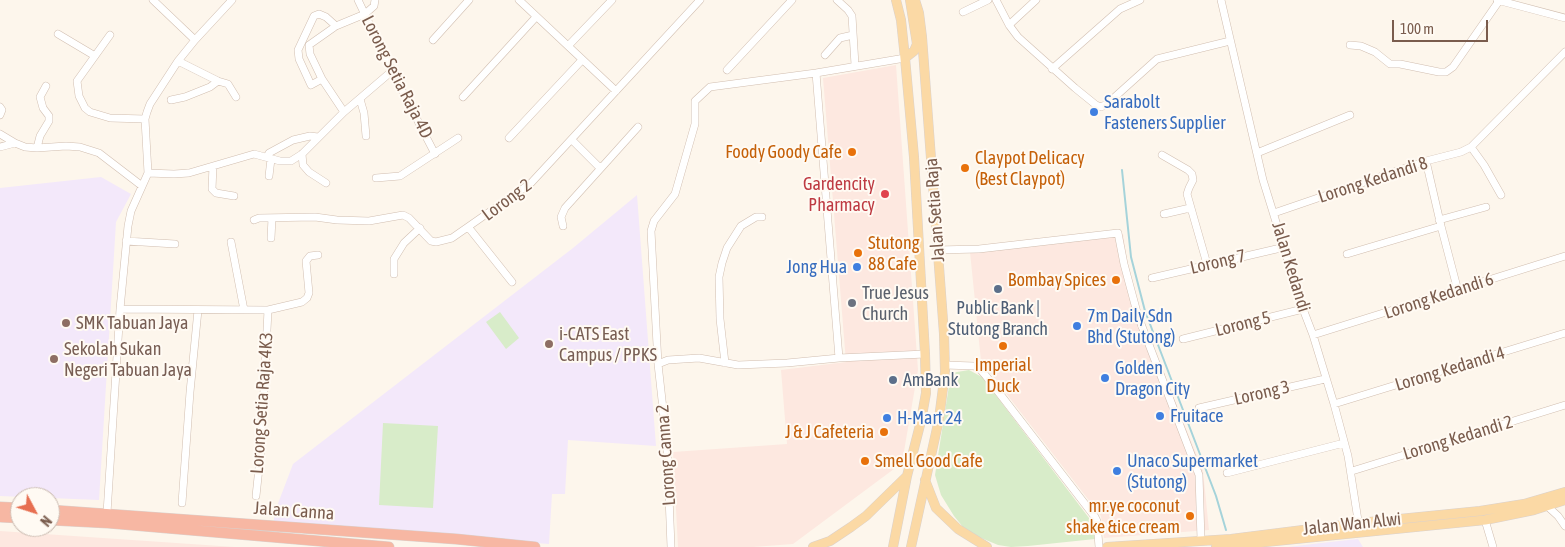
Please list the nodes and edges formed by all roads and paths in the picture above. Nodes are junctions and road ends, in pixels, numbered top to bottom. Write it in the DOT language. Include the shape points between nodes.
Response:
graph roads {
  1 [pos="153,0"];
  2 [pos="232,0"];
  3 [pos="358,0"];
  4 [pos="375,0"];
  5 [pos="469,0"];
  6 [pos="612,0"];
  7 [pos="700,0"];
  8 [pos="792,0"];
  9 [pos="837,0"];
  10 [pos="896,0"];
  11 [pos="903,0"];
  12 [pos="910,0"];
  13 [pos="915,0"];
  14 [pos="988,0"];
  15 [pos="996,0"];
  16 [pos="1036,0"];
  17 [pos="1140,0"];
  18 [pos="1221,0"];
  19 [pos="1498,0"];
  20 [pos="523,1"];
  21 [pos="963,12"];
  22 [pos="365,14"];
  23 [pos="536,17"];
  24 [pos="1565,18"];
  25 [pos="901,20"];
  26 [pos="1009,24"];
  27 [pos="336,26"];
  28 [pos="58,34"];
  29 [pos="110,35"];
  30 [pos="853,35"];
  31 [pos="195,40"];
  32 [pos="433,40"];
  33 [pos="1230,42"];
  34 [pos="568,46"];
  35 [pos="1350,46"];
  36 [pos="825,55"];
  37 [pos="95,56"];
  38 [pos="1564,56"];
  39 [pos="905,58"];
  40 [pos="582,60"];
  41 [pos="178,61"];
  42 [pos="855,65"];
  43 [pos="1052,68"];
  44 [pos="392,70"];
  45 [pos="727,70"];
  46 [pos="816,73"];
  47 [pos="322,80"];
  48 [pos="218,81"];
  49 [pos="46,86"];
  50 [pos="616,91"];
  51 [pos="236,97"];
  52 [pos="463,97"];
  53 [pos="360,99"];
  54 [pos="171,100"];
  55 [pos="0,107"];
  56 [pos="344,112"];
  57 [pos="0,115"];
  58 [pos="1350,115"];
  59 [pos="145,119"];
  60 [pos="638,127"];
  61 [pos="0,134"];
  62 [pos="366,136"];
  63 [pos="318,137"];
  64 [pos="458,138"];
  65 [pos="509,138"];
  66 [pos="572,140"];
  67 [pos="15,143"];
  68 [pos="0,147"];
  69 [pos="1472,147"];
  70 [pos="37,148"];
  71 [pos="1256,153"];
  72 [pos="302,154"];
  73 [pos="435,154"];
  74 [pos="1162,155"];
  75 [pos="269,158"];
  76 [pos="1426,161"];
  77 [pos="213,166"];
  78 [pos="600,168"];
  79 [pos="148,173"];
  80 [pos="269,176"];
  81 [pos="376,178"];
  82 [pos="326,183"];
  83 [pos="142,186"];
  84 [pos="1501,195"];
  85 [pos="234,196"];
  86 [pos="1486,207"];
  87 [pos="1190,208"];
  88 [pos="1274,213"];
  89 [pos="1164,214"];
  90 [pos="762,217"];
  91 [pos="272,218"];
  92 [pos="254,220"];
  93 [pos="1440,223"];
  94 [pos="563,226"];
  95 [pos="420,228"];
  96 [pos="468,228"];
  97 [pos="271,238"];
  98 [pos="126,241"];
  99 [pos="231,242"];
  100 [pos="175,244"];
  101 [pos="1285,247"];
  102 [pos="937,250"];
  103 [pos="1347,254"];
  104 [pos="318,255"];
  105 [pos="1565,256"];
  106 [pos="1207,264"];
  107 [pos="394,274"];
  108 [pos="1152,278"];
  109 [pos="512,282"];
  110 [pos="1458,291"];
  111 [pos="922,292"];
  112 [pos="120,308"];
  113 [pos="1303,309"];
  114 [pos="198,310"];
  115 [pos="244,310"];
  116 [pos="268,310"];
  117 [pos="1565,333"];
  118 [pos="1313,336"];
  119 [pos="1184,339"];
  120 [pos="925,354"];
  121 [pos="658,356"];
  122 [pos="839,358"];
  123 [pos="668,360"];
  124 [pos="725,363"];
  125 [pos="658,364"];
  126 [pos="945,365"];
  127 [pos="1326,378"];
  128 [pos="1334,404"];
  129 [pos="1565,405"];
  130 [pos="1199,408"];
  131 [pos="1344,443"];
  132 [pos="1352,472"];
  133 [pos="1227,473"];
  134 [pos="907,476"];
  135 [pos="925,480"];
  136 [pos="1565,492"];
  137 [pos="256,496"];
  138 [pos="1565,500"];
  139 [pos="182,503"];
  140 [pos="1547,506"];
  141 [pos="60,511"];
  142 [pos="107,513"];
  143 [pos="1485,520"];
  144 [pos="60,521"];
  145 [pos="1359,523"];
  146 [pos="1565,526"];
  147 [pos="1360,533"];
  148 [pos="1201,540"];
  149 [pos="1224,543"];
  150 [pos="363,546"];
  151 [pos="389,547"];
  152 [pos="535,547"];
  153 [pos="671,547"];
  154 [pos="813,547"];
  155 [pos="893,547"];
  156 [pos="911,547"];
  157 [pos="987,547"];
  158 [pos="1099,547"];
  159 [pos="1107,547"];
  160 [pos="1493,547"];
  1 -- 31 [label="street"];
  2 -- 31 [label="street"];
  3 -- 22 [label="street, Lorong Setia Raja 4D"];
  4 -- 22 [label="street" via="374,6"];
  5 -- 32 [label="street"];
  6 -- 34 [label="street"];
  7 -- 50 [label="street, Lorong 2"];
  8 -- 45 [label="street"];
  9 -- 30 [label="street" via="850,13"];
  10 -- 25 [label="main road, Jalan Setia Raja"];
  11 -- 25 [label="main road" via="905,13"];
  12 -- 39 [label="main road" via="917,44"];
  13 -- 102 [label="main road, Jalan Setia Raja" via="922,37"];
  14 -- 21 [label="street"];
  15 -- 26 [label="street"];
  16 -- 26 [label="street"];
  17 -- 43 [label="street" via="1120,9"];
  18 -- 33 [label="street, Jalan Kedandi"];
  19 -- 24 [label="street"];
  19 -- 35 [label="street" via="1453,67 1446,72 1390,64 1376,52"];
  20 -- 23 [label="street"];
  22 -- 27 [label="street"];
  22 -- 44 [label="street, Lorong Setia Raja 4D"];
  23 -- 34 [label="street"];
  23 -- 52 [label="street"];
  25 -- 39 [label="main road, Jalan Setia Raja"];
  26 -- 43 [label="street" via="1018,37"];
  27 -- 47 [label="street" via="309,45"];
  27 -- 47 [label="street" via="326,17 314,16 298,50 311,85"];
  28 -- 37 [label="street"];
  29 -- 37 [label="street"];
  30 -- 36 [label="street" via="840,38"];
  30 -- 42 [label="street"];
  31 -- 41 [label="street"];
  33 -- 43 [label="street" via="1157,59 1101,106"];
  33 -- 71 [label="street, Jalan Kedandi"];
  34 -- 40 [label="street"];
  37 -- 59 [label="street" via="77,81 79,96 86,108 110,118"];
  38 -- 69 [label="street"];
  39 -- 42 [label="street, Lorong Canna 2"];
  39 -- 111 [label="main road, Jalan Setia Raja"];
  40 -- 50 [label="street"];
  40 -- 65 [label="street"];
  41 -- 48 [label="street"];
  41 -- 59 [label="street" via="150,104"];
  42 -- 46 [label="street, Lorong Canna 2"];
  44 -- 53 [label="street"];
  44 -- 73 [label="street, Lorong Setia Raja 4D"];
  46 -- 121 [label="street, Lorong Canna 2" via="710,87 695,101 695,124 675,194 654,221 651,231"];
  46 -- 122 [label="street"];
  47 -- 56 [label="street"];
  48 -- 51 [label="street" via="228,84"];
  48 -- 54 [label="street" via="185,98"];
  49 -- 70 [label="street" via="41,100 49,121"];
  50 -- 66 [label="street, Lorong 2"];
  53 -- 56 [label="street"];
  53 -- 62 [label="street"];
  55 -- 57 [label="street"];
  56 -- 63 [label="street"];
  58 -- 71 [label="street"];
  59 -- 79 [label="street"];
  60 -- 78 [label="street"];
  61 -- 67 [label="street"];
  63 -- 72 [label="street"];
  63 -- 75 [label="street" via="293,140 269,153"];
  64 -- 73 [label="street"];
  66 -- 78 [label="street"];
  66 -- 96 [label="street, Lorong 2" via="531,183"];
  67 -- 68 [label="street"];
  67 -- 70 [label="street"];
  69 -- 76 [label="street, Lorong Kedandi 8"];
  69 -- 84 [label="street"];
  70 -- 83 [label="street" via="80,147 99,153"];
  71 -- 88 [label="street, Jalan Kedandi"];
  72 -- 75 [label="street" via="291,161"];
  72 -- 82 [label="street" via="303,165"];
  73 -- 81 [label="street" via="398,177"];
  74 -- 87 [label="street" via="1192,174 1188,191"];
  75 -- 77 [label="street" via="254,154"];
  75 -- 80 [label="street"];
  76 -- 88 [label="street, Lorong Kedandi 8"];
  76 -- 93 [label="street"];
  77 -- 79 [label="street" via="189,173"];
  77 -- 85 [label="street" via="212,189 216,193"];
  78 -- 94 [label="street" via="565,208 560,217"];
  79 -- 83 [label="street"];
  83 -- 98 [label="street" via="131,211"];
  86 -- 93 [label="street"];
  87 -- 89 [label="street"];
  87 -- 106 [label="street"];
  88 -- 101 [label="street, Jalan Kedandi"];
  90 -- 124 [label="street" via="750,219 741,226 722,263 720,319"];
  91 -- 92 [label="street, Lorong 2"];
  91 -- 95 [label="street, Lorong 2" via="315,216 369,221 403,215"];
  91 -- 97 [label="street"];
  93 -- 103 [label="street"];
  93 -- 110 [label="street"];
  95 -- 96 [label="street, Lorong 2" via="431,241 436,242 452,238"];
  95 -- 107 [label="street" via="404,243 394,259"];
  96 -- 109 [label="street"];
  98 -- 100 [label="street"];
  98 -- 112 [label="street"];
  99 -- 115 [label="street"];
  101 -- 106 [label="street, Lorong 7"];
  101 -- 113 [label="street, Jalan Kedandi"];
  102 -- 111 [label="main road" via="925,256"];
  102 -- 126 [label="main road, Jalan Setia Raja"];
  102 -- 148 [label="street" via="979,249 1118,233 1138,316 1199,475"];
  104 -- 116 [label="street" via="310,256 306,261 307,298"];
  105 -- 110 [label="street, Lorong Kedandi 6"];
  106 -- 108 [label="street, Lorong 7"];
  110 -- 118 [label="street, Lorong Kedandi 6"];
  111 -- 120 [label="main road, Jalan Setia Raja"];
  112 -- 114 [label="street"];
  112 -- 142 [label="street"];
  113 -- 118 [label="street, Jalan Kedandi"];
  113 -- 119 [label="street, Lorong 5"];
  114 -- 115 [label="street"];
  114 -- 139 [label="street"];
  115 -- 116 [label="street"];
  116 -- 137 [label="street, Lorong Setia Raja 4K3"];
  117 -- 128 [label="street, Lorong Kedandi 4"];
  118 -- 127 [label="street, Jalan Kedandi"];
  120 -- 122 [label="street"];
  120 -- 134 [label="main road, Jalan Setia Raja" via="926,393"];
  121 -- 123 [label="street"];
  121 -- 125 [label="street, Lorong Canna 2"];
  122 -- 124 [label="street" via="787,363"];
  123 -- 124 [label="street" via="699,358"];
  123 -- 125 [label="street"];
  125 -- 153 [label="street, Lorong Canna 2" via="667,445"];
  126 -- 135 [label="main road, Jalan Setia Raja" via="939,419"];
  126 -- 158 [label="street" via="974,366 986,376 1095,517"];
  127 -- 128 [label="street, Jalan Kedandi"];
  127 -- 130 [label="street, Lorong 3"];
  128 -- 131 [label="street, Jalan Kedandi"];
  129 -- 132 [label="street, Lorong Kedandi 2"];
  131 -- 132 [label="street, Jalan Kedandi"];
  131 -- 133 [label="street"];
  132 -- 145 [label="street, Jalan Kedandi"];
  134 -- 154 [label="main road" via="866,516 830,541"];
  134 -- 155 [label="main road, Jalan Setia Raja"];
  135 -- 156 [label="main road, Jalan Setia Raja"];
  135 -- 157 [label="main road" via="936,508 958,530"];
  136 -- 145 [label="main road, Jalan Wan Alwi" via="1488,510"];
  138 -- 140 [label="main road, Jalan Wan Alwi"];
  140 -- 143 [label="main road, Jalan Wan Alwi"];
  140 -- 146 [label="street"];
  141 -- 142 [label="highway, Jalan Canna"];
  142 -- 152 [label="highway, Jalan Canna"];
  143 -- 147 [label="main road, Jalan Wan Alwi"];
  143 -- 160 [label="street"];
  144 -- 150 [label="highway, Jalan Canna"];
  145 -- 147 [label="street, Jalan Kedandi"];
  145 -- 149 [label="main road, Jalan Wan Alwi"];
  147 -- 149 [label="main road, Jalan Wan Alwi"];
  148 -- 149 [label="main road, Jalan Wan Alwi"];
  148 -- 159 [label="main road, Jalan Wan Alwi"];
  150 -- 151 [label="highway, Jalan Canna"];
}
